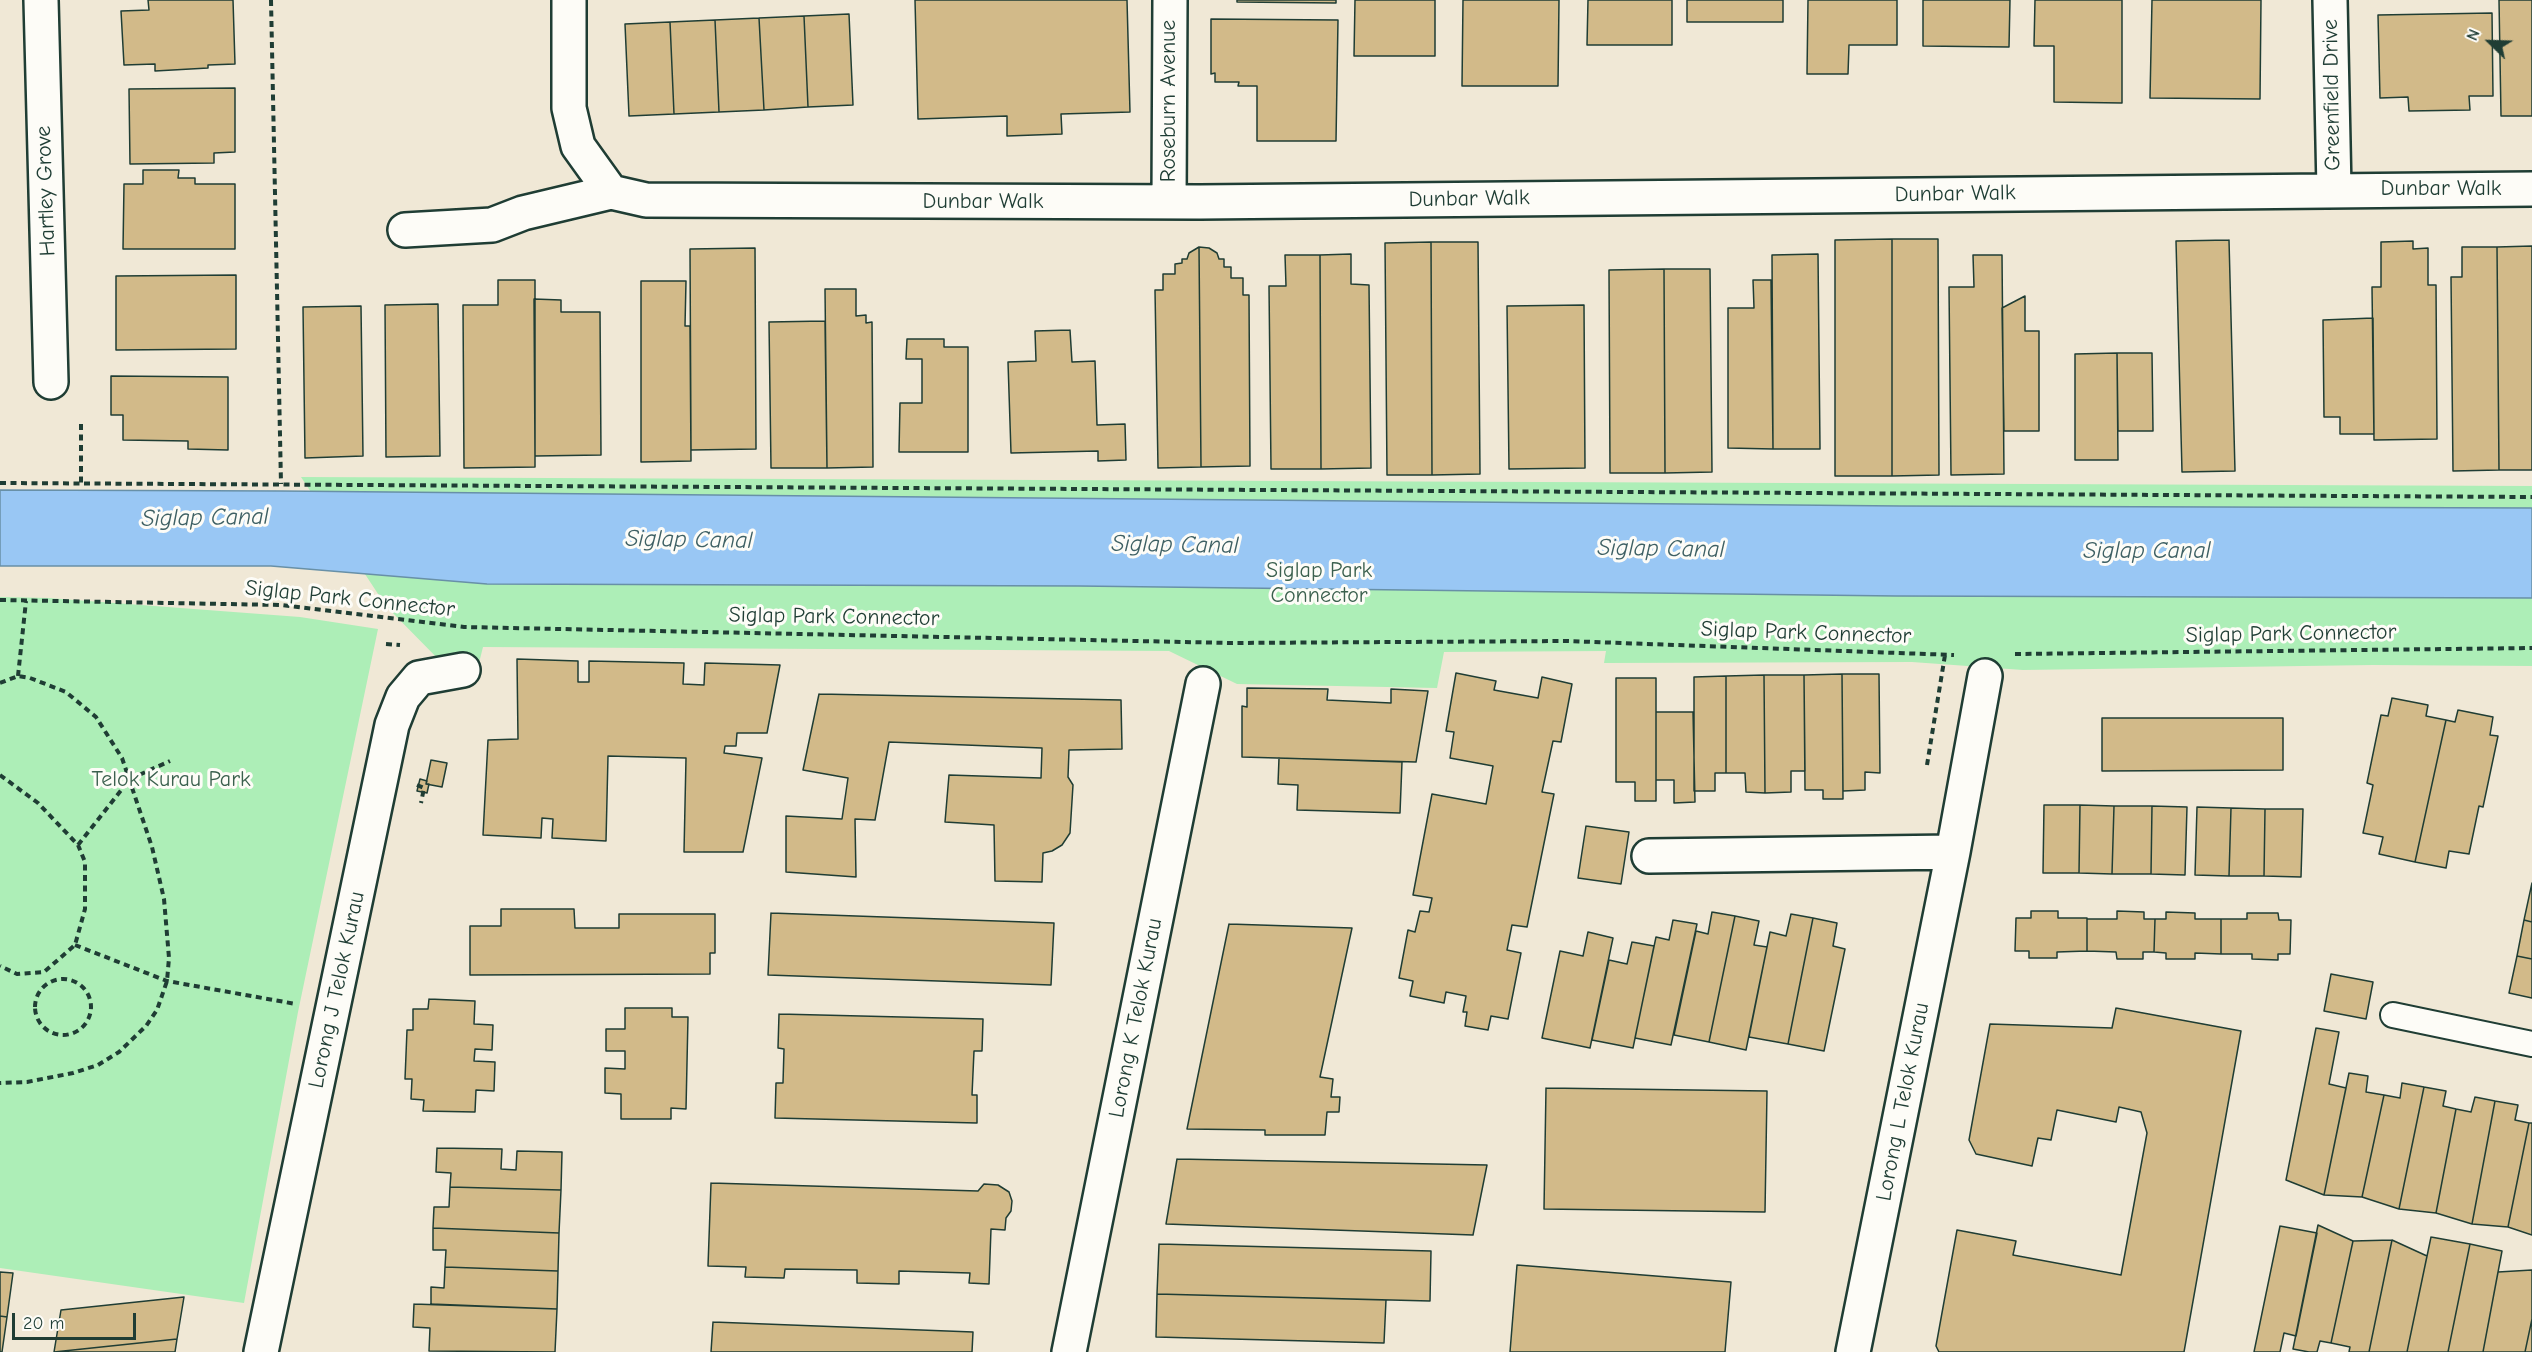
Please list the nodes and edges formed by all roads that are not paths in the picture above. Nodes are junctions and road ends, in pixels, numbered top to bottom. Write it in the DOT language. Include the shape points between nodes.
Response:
graph roads {
  1 [pos="41,0"];
  2 [pos="569,0"];
  3 [pos="1170,0"];
  4 [pos="2330,0"];
  5 [pos="2532,189"];
  6 [pos="2334,190"];
  7 [pos="611,192"];
  8 [pos="1169,202"];
  9 [pos="405,230"];
  10 [pos="51,381"];
  11 [pos="463,670"];
  12 [pos="1985,676"];
  13 [pos="1203,684"];
  14 [pos="1953,852"];
  15 [pos="1649,856"];
  16 [pos="2393,1015"];
  17 [pos="2532,1044"];
  18 [pos="261,1352"];
  19 [pos="1069,1352"];
  20 [pos="1853,1352"];
  1 -- 10 [label="street, Hartley Grove"];
  2 -- 7 [label="street" via="569,108 578,146"];
  3 -- 8 [label="street, Roseburn Avenue"];
  4 -- 6 [label="street, Greenfield Drive"];
  5 -- 6 [label="street, Dunbar Walk"];
  6 -- 8 [label="street, Dunbar Walk"];
  7 -- 8 [label="street, Dunbar Walk" via="646,200"];
  7 -- 9 [label="street" via="523,213 492,225"];
  11 -- 18 [label="street, Lorong J Telok Kurau" via="419,678 403,697 392,725"];
  12 -- 14 [label="street, Lorong L Telok Kurau"];
  13 -- 19 [label="street, Lorong K Telok Kurau"];
  14 -- 15 [label="street"];
  14 -- 20 [label="street, Lorong L Telok Kurau"];
  16 -- 17 [label="lane"];
}
